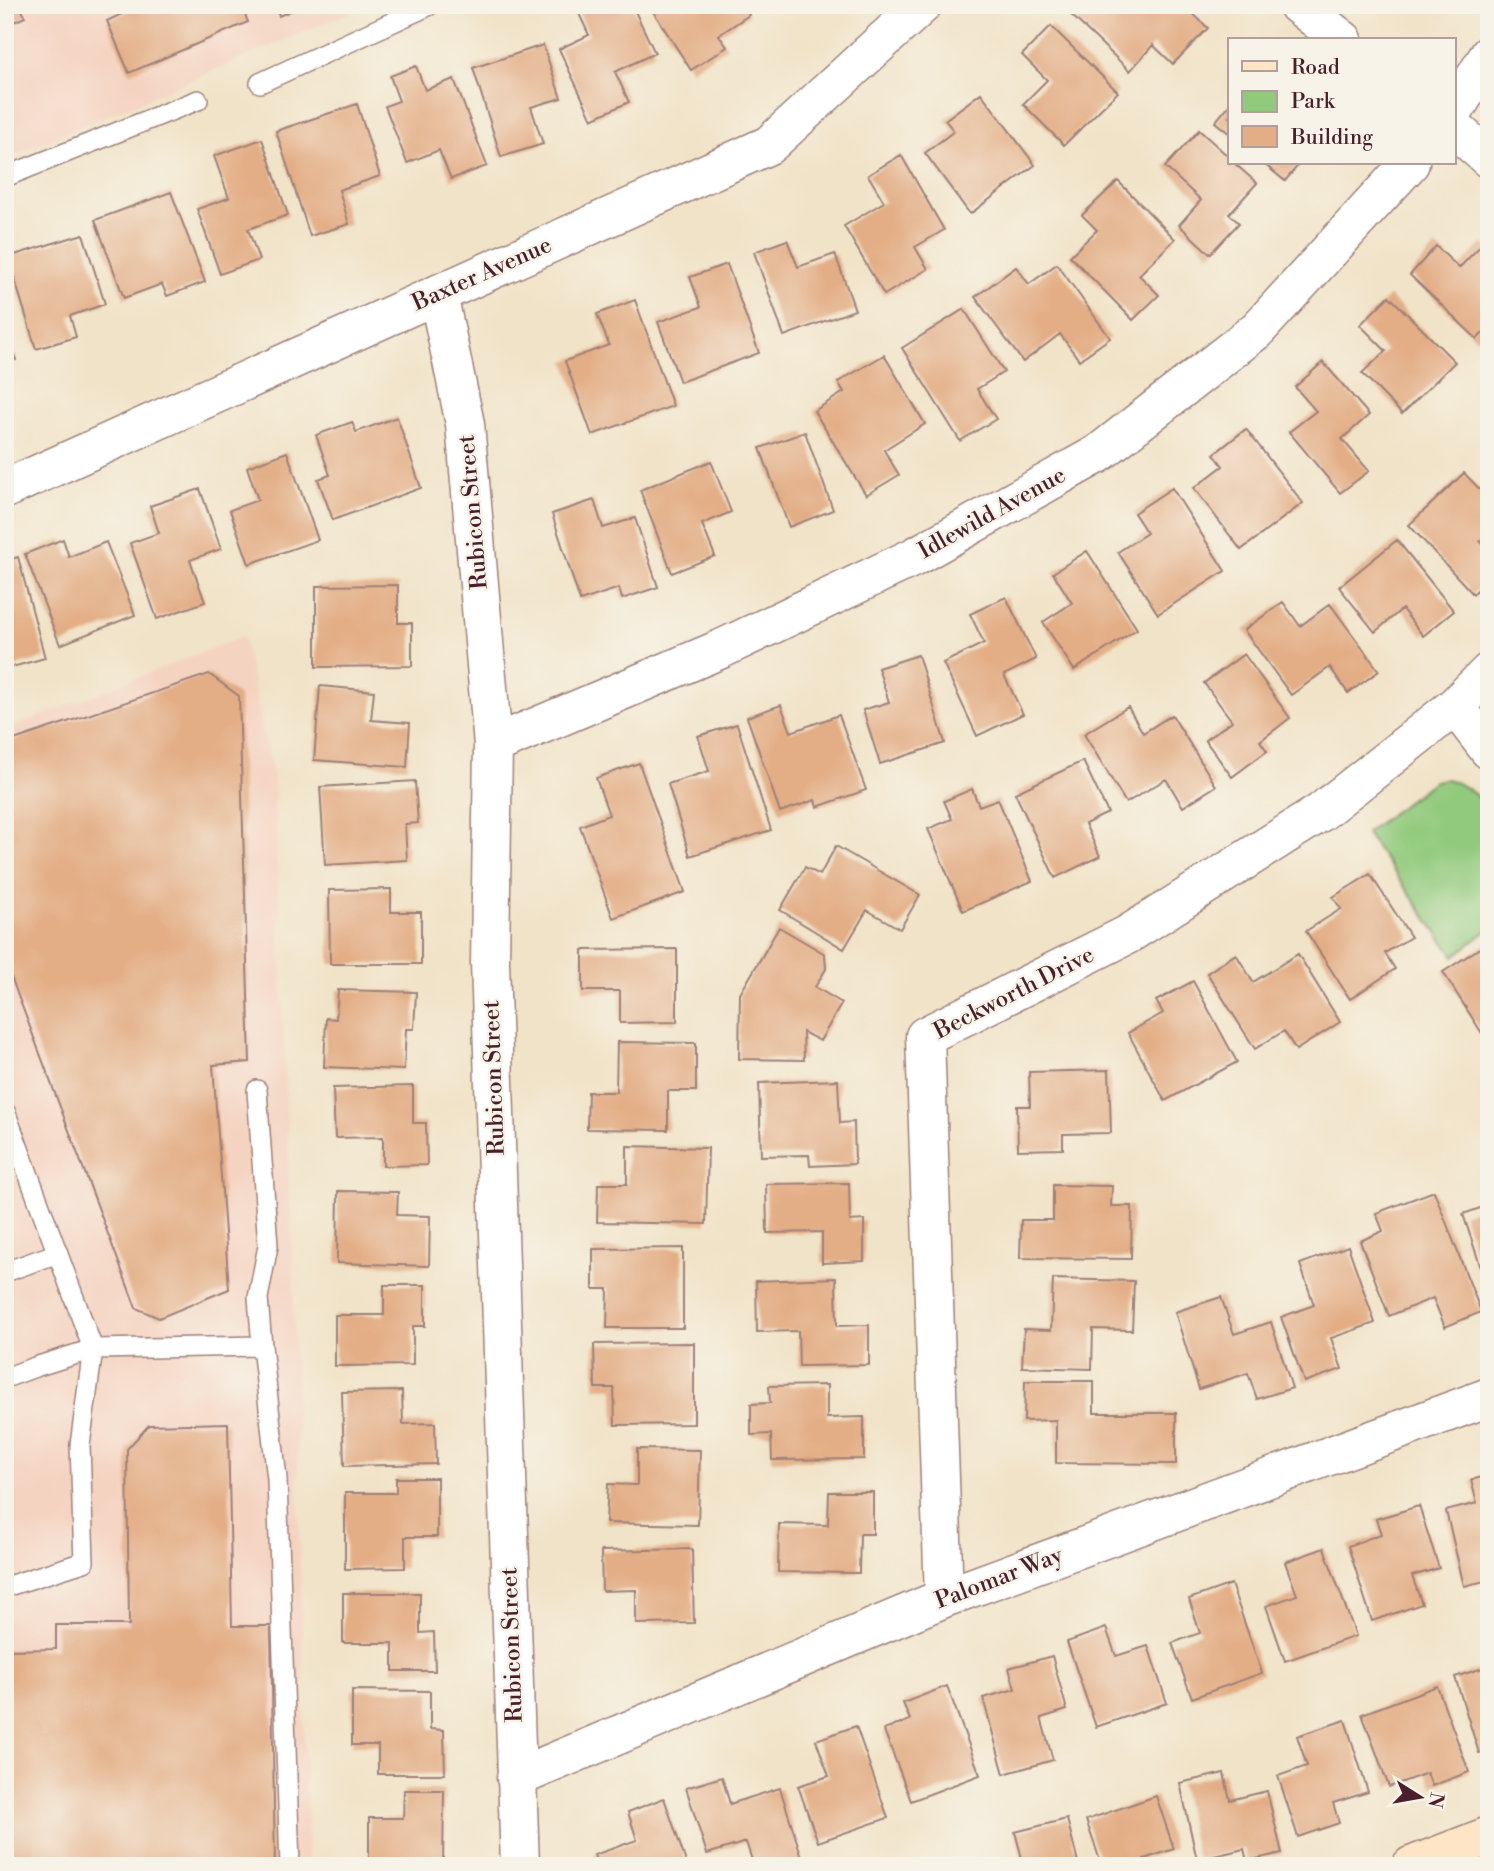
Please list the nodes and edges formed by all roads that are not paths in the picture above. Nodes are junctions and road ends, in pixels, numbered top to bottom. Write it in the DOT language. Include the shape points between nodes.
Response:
graph roads {
  1 [pos="430,5"];
  2 [pos="922,5"];
  3 [pos="1298,5"];
  4 [pos="1340,38"];
  5 [pos="1489,55"];
  6 [pos="260,83"];
  7 [pos="198,100"];
  8 [pos="1456,108"];
  9 [pos="1456,130"];
  10 [pos="1489,159"];
  11 [pos="1408,164"];
  12 [pos="5,177"];
  13 [pos="438,294"];
  14 [pos="5,489"];
  15 [pos="1489,672"];
  16 [pos="1455,706"];
  17 [pos="493,745"];
  18 [pos="1489,750"];
  19 [pos="257,1090"];
  20 [pos="5,1111"];
  21 [pos="58,1253"];
  22 [pos="5,1272"];
  23 [pos="262,1346"];
  24 [pos="93,1349"];
  25 [pos="5,1378"];
  26 [pos="1489,1397"];
  27 [pos="5,1587"];
  28 [pos="944,1598"];
  29 [pos="516,1778"];
  30 [pos="1489,1836"];
  31 [pos="290,1866"];
  32 [pos="520,1866"];
  33 [pos="1411,1866"];
  1 -- 6 [label="lane"];
  2 -- 13 [label="street, Baxter Avenue" via="769,145"];
  3 -- 4 [label="street"];
  5 -- 8 [label="street"];
  7 -- 12 [label="lane"];
  9 -- 10 [label="street"];
  11 -- 17 [label="street, Idlewild Avenue" via="1258,330 1098,454 914,558 721,649"];
  13 -- 14 [label="street, Baxter Avenue"];
  13 -- 17 [label="street, Rubicon Street" via="466,424"];
  15 -- 16 [label="street, Beckworth Drive"];
  16 -- 18 [label="street"];
  16 -- 28 [label="street, Beckworth Drive" via="1321,812 1127,935 926,1036"];
  17 -- 29 [label="street, Rubicon Street" via="490,962"];
  19 -- 23 [label="lane" via="268,1246 258,1298"];
  20 -- 21 [label="lane"];
  21 -- 22 [label="lane"];
  21 -- 24 [label="lane"];
  23 -- 24 [label="lane"];
  23 -- 31 [label="lane" via="277,1479"];
  24 -- 25 [label="lane"];
  24 -- 27 [label="lane" via="80,1445 84,1562"];
  26 -- 28 [label="street, Palomar Way"];
  28 -- 29 [label="street, Palomar Way"];
  29 -- 32 [label="street, Rubicon Street"];
  30 -- 33 [label="main road"];
}
